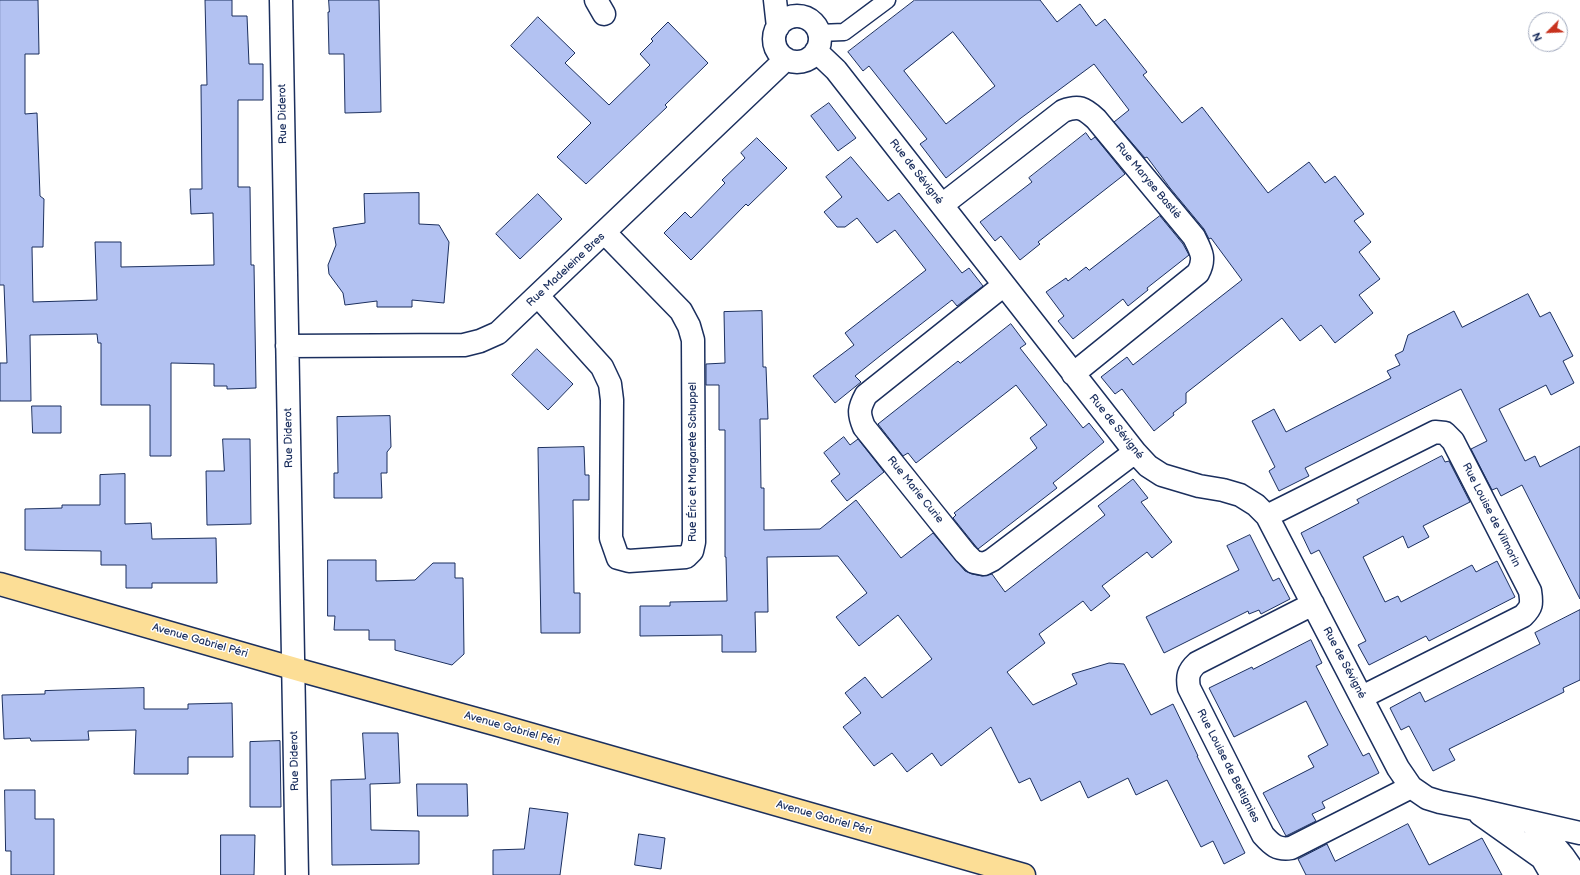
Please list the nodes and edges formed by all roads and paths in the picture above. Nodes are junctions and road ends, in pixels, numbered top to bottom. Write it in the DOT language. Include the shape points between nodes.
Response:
graph roads {
  1 [pos="281,0"];
  2 [pos="775,0"];
  3 [pos="887,0"];
  4 [pos="778,27"];
  5 [pos="817,42"];
  6 [pos="786,59"];
  7 [pos="942,205"];
  8 [pos="605,233"];
  9 [pos="1004,285"];
  10 [pos="538,296"];
  11 [pos="287,346"];
  12 [pos="1073,374"];
  13 [pos="1135,452"];
  14 [pos="1267,516"];
  15 [pos="0,584"];
  16 [pos="1313,604"];
  17 [pos="293,668"];
  18 [pos="1362,697"];
  19 [pos="1411,786"];
  20 [pos="1470,808"];
  21 [pos="1529,821"];
  22 [pos="1580,833"];
  23 [pos="1576,873"];
  24 [pos="297,875"];
  25 [pos="1024,875"];
  26 [pos="1552,875"];
  1 -- 11 [label="street, Rue Diderot"];
  2 -- 4 [label="street"];
  3 -- 5 [label="lane" via="844,32"];
  4 -- 5 [label="street" via="787,18 800,16 812,22"];
  4 -- 6 [label="street" via="775,32 775,45 781,56"];
  5 -- 6 [label="street" via="812,56 806,60"];
  5 -- 7 [label="street, Rue de Sévigné" via="821,54"];
  6 -- 8 [label="street, Rue Madeleine Bres"];
  7 -- 9 [label="street, Rue de Sévigné"];
  7 -- 12 [label="street, Rue Maryse Bastié" via="1063,111 1074,107 1085,110 1096,119 1194,237 1202,253 1203,265 1198,273"];
  8 -- 10 [label="street, Rue Madeleine Bres"];
  8 -- 10 [label="street, Rue Éric et Margarete Schuppel" via="681,311 693,340 694,542 692,551 686,557 629,561 618,558 611,538 610,384 602,367"];
  9 -- 12 [label="street, Rue de Sévigné"];
  9 -- 13 [label="street, Rue Marie Curie" via="866,395 860,405 859,416 864,427 965,553 974,562 984,564"];
  10 -- 11 [label="street, Rue Madeleine Bres" via="498,333 464,346"];
  11 -- 17 [label="street, Rue Diderot"];
  12 -- 13 [label="street, Rue de Sévigné"];
  13 -- 14 [label="street, Rue de Sévigné" via="1148,466 1162,475 1240,495"];
  14 -- 16 [label="street, Rue de Sévigné"];
  14 -- 18 [label="street, Rue Louise de Vilmorin" via="1435,432 1445,433 1456,448 1530,591 1532,602 1522,616"];
  15 -- 17 [label="main road, Avenue Gabriel Péri"];
  16 -- 18 [label="street, Rue de Sévigné"];
  16 -- 19 [label="street, Rue Louise de Bettignies" via="1198,663 1190,669 1187,679 1188,688 1263,835 1271,844 1282,850 1291,848"];
  17 -- 24 [label="street, Rue Diderot"];
  17 -- 25 [label="main road, Avenue Gabriel Péri"];
  18 -- 19 [label="street, Rue de Sévigné" via="1401,773"];
  19 -- 20 [label="street, Rue de Sévigné" via="1427,798"];
  20 -- 21 [label="street, Rue de Sévigné"];
  20 -- 26 [label="street, Rue de Sévigné" via="1542,858"];
  21 -- 22 [label="street, Rue de Sévigné"];
  21 -- 23 [label="street, Rue de Sévigné" via="1546,836"];
}
